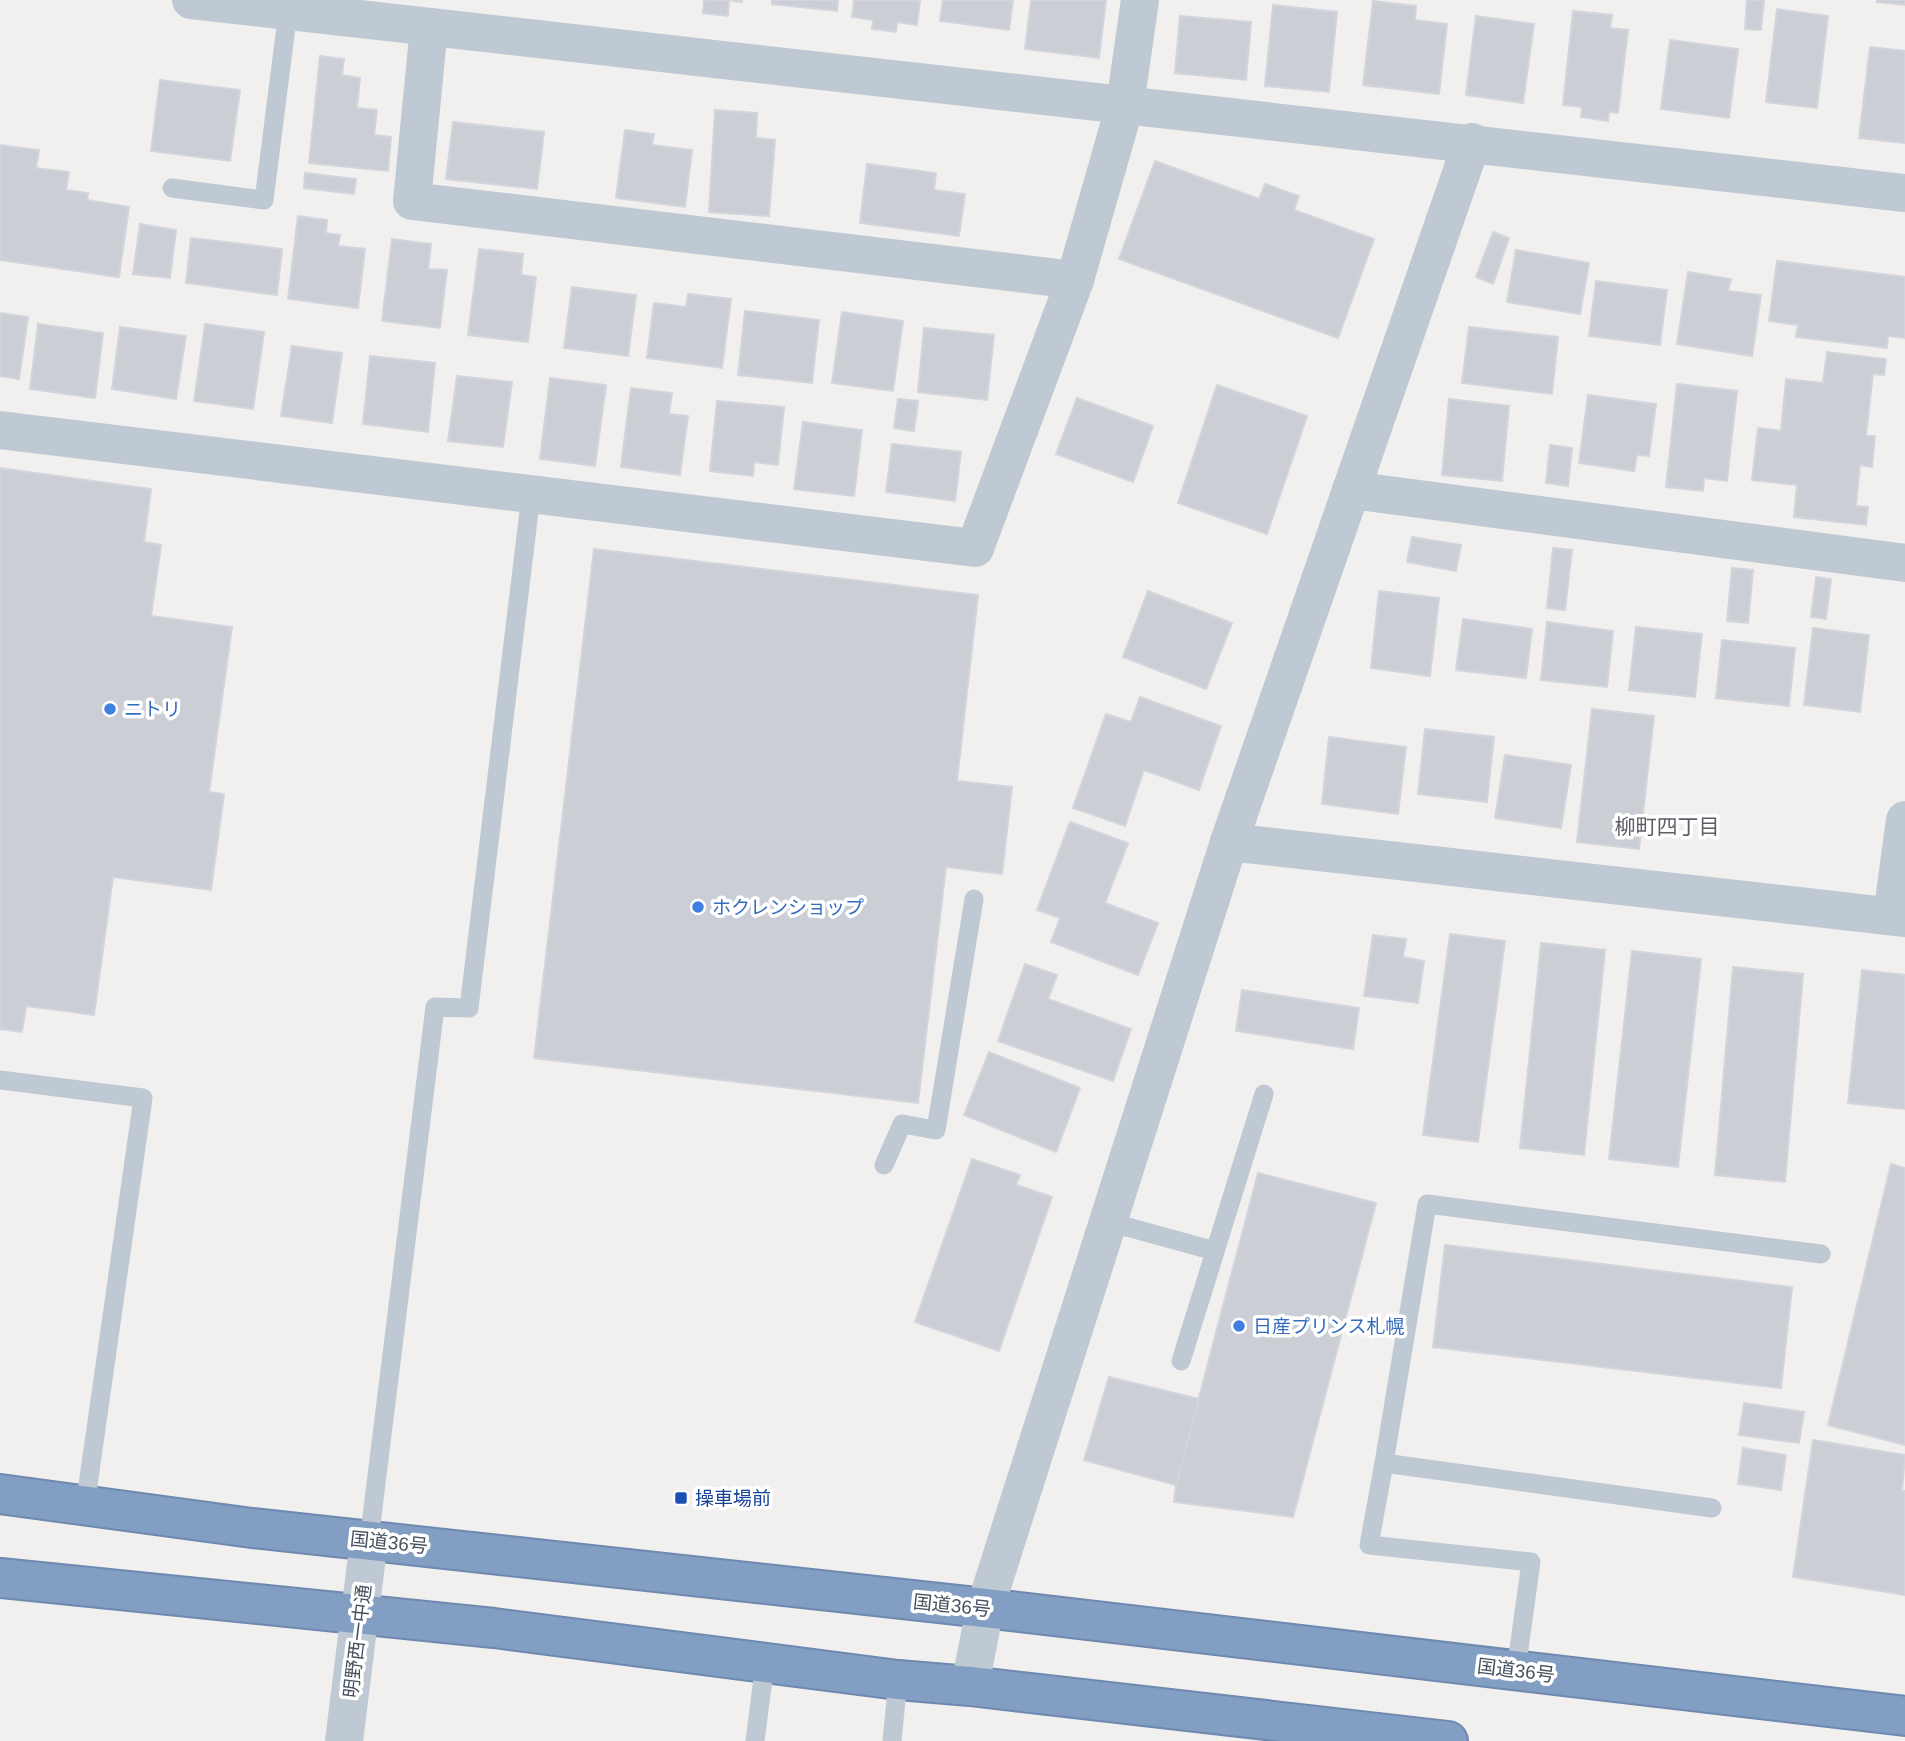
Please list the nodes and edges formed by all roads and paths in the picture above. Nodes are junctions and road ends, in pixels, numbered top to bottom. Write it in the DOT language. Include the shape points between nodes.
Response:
graph roads {
  1 [pos="191,0"];
  2 [pos="1140,0"];
  3 [pos="288,11"];
  4 [pos="429,27"];
  5 [pos="1125,105"];
  6 [pos="1472,142"];
  7 [pos="172,188"];
  8 [pos="1905,192"];
  9 [pos="1075,280"];
  10 [pos="0,430"];
  11 [pos="1351,490"];
  12 [pos="531,495"];
  13 [pos="1905,563"];
  14 [pos="1905,820"];
  15 [pos="1229,842"];
  16 [pos="974,899"];
  17 [pos="1899,917"];
  18 [pos="0,1080"];
  19 [pos="1264,1094"];
  20 [pos="884,1165"];
  21 [pos="1108,1222"];
  22 [pos="1215,1251"];
  23 [pos="1821,1254"];
  24 [pos="1181,1360"];
  25 [pos="1384,1463"];
  26 [pos="0,1494"];
  27 [pos="85,1506"];
  28 [pos="1712,1508"];
  29 [pos="369,1540"];
  30 [pos="0,1578"];
  31 [pos="985,1608"];
  32 [pos="360,1614"];
  33 [pos="765,1663"];
  34 [pos="1516,1670"];
  35 [pos="898,1680"];
  36 [pos="970,1686"];
  37 [pos="1905,1716"];
  38 [pos="1233,1729"];
  39 [pos="344,1741"];
  40 [pos="755,1741"];
  41 [pos="892,1741"];
  42 [pos="1448,1741"];
  1 -- 3 [label="street"];
  2 -- 5 [label="street"];
  3 -- 4 [label="street"];
  3 -- 7 [label="lane" via="264,200"];
  4 -- 5 [label="street"];
  4 -- 9 [label="street" via="412,201"];
  5 -- 6 [label="street"];
  5 -- 9 [label="street"];
  6 -- 8 [label="street"];
  6 -- 11 [label="street"];
  9 -- 12 [label="street" via="975,548"];
  10 -- 12 [label="street"];
  11 -- 13 [label="street"];
  11 -- 15 [label="street"];
  12 -- 29 [label="lane" via="469,1008 435,1007"];
  14 -- 17 [label="street"];
  15 -- 17 [label="street"];
  15 -- 21 [label="street"];
  16 -- 20 [label="lane" via="936,1130 902,1124"];
  18 -- 27 [label="lane" via="143,1098"];
  19 -- 22 [label="lane"];
  21 -- 22 [label="lane"];
  21 -- 31 [label="street"];
  22 -- 24 [label="lane"];
  23 -- 25 [label="lane" via="1427,1204"];
  25 -- 28 [label="lane"];
  25 -- 34 [label="lane" via="1369,1545 1531,1562"];
  26 -- 27 [label="highway, 国道36号"];
  27 -- 29 [label="highway, 国道36号"];
  29 -- 31 [label="highway, 国道36号"];
  29 -- 32 [label="street, 明野西一中通"];
  30 -- 32 [label="highway"];
  31 -- 34 [label="highway, 国道36号"];
  31 -- 36 [label="street"];
  32 -- 33 [label="highway"];
  32 -- 39 [label="street, 明野西一中通"];
  33 -- 35 [label="highway"];
  33 -- 40 [label="lane"];
  34 -- 37 [label="highway, 国道36号"];
  35 -- 36 [label="highway"];
  35 -- 41 [label="lane"];
  36 -- 38 [label="highway"];
  38 -- 42 [label="highway"];
}
